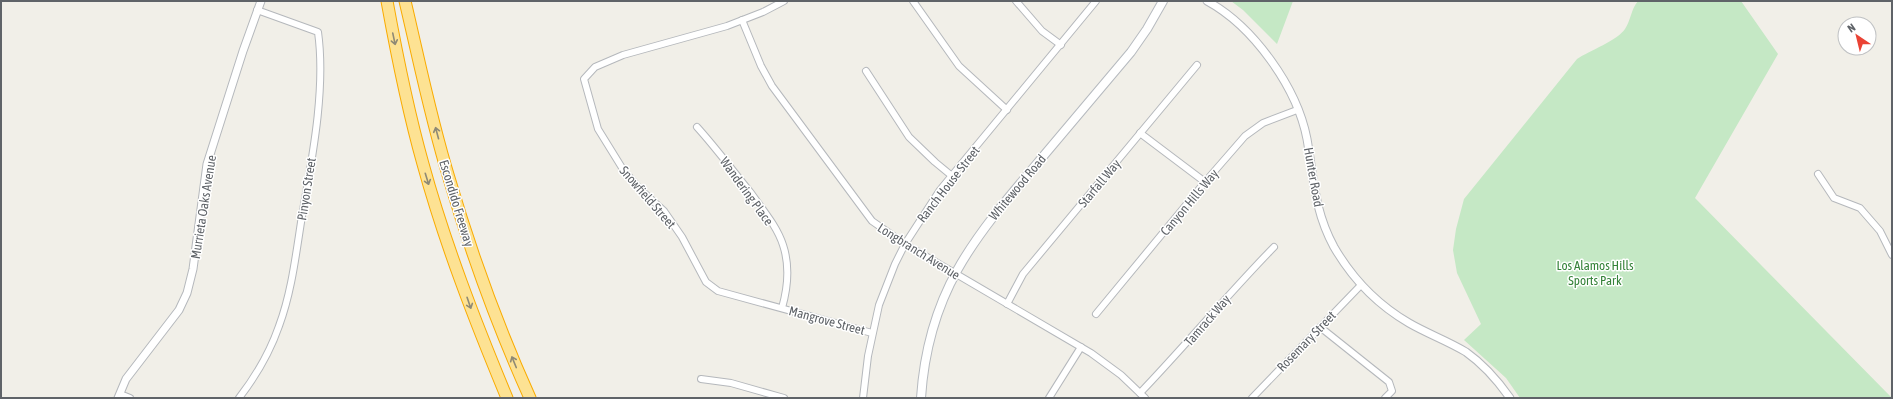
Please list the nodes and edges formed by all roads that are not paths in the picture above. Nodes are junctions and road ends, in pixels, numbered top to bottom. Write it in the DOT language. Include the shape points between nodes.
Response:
graph roads {
  1 [pos="261,1"];
  2 [pos="387,1"];
  3 [pos="405,1"];
  4 [pos="784,1"];
  5 [pos="913,1"];
  6 [pos="1016,1"];
  7 [pos="1096,1"];
  8 [pos="1163,1"];
  9 [pos="1207,1"];
  10 [pos="257,10"];
  11 [pos="742,20"];
  12 [pos="1060,45"];
  13 [pos="1197,65"];
  14 [pos="866,71"];
  15 [pos="1007,110"];
  16 [pos="1297,110"];
  17 [pos="697,127"];
  18 [pos="1140,133"];
  19 [pos="1818,174"];
  20 [pos="952,176"];
  21 [pos="1205,182"];
  22 [pos="905,244"];
  23 [pos="1274,247"];
  24 [pos="1892,255"];
  25 [pos="954,274"];
  26 [pos="1361,285"];
  27 [pos="1007,304"];
  28 [pos="782,308"];
  29 [pos="1096,314"];
  30 [pos="1320,327"];
  31 [pos="872,333"];
  32 [pos="1081,347"];
  33 [pos="701,380"];
  34 [pos="1140,393"];
  35 [pos="119,396"];
  36 [pos="130,398"];
  37 [pos="239,398"];
  38 [pos="506,398"];
  39 [pos="530,398"];
  40 [pos="784,398"];
  41 [pos="863,398"];
  42 [pos="921,398"];
  43 [pos="1049,398"];
  44 [pos="1145,398"];
  45 [pos="1252,398"];
  46 [pos="1385,398"];
  47 [pos="1510,398"];
  1 -- 10 [label="street, Murrieta Oaks Avenue"];
  2 -- 38 [label="highway, Escondido Freeway, one-way" via="423,164 472,312"];
  39 -- 3 [label="highway, Escondido Freeway, one-way" via="489,298 448,177"];
  4 -- 11 [label="street, Snowfield Street"];
  5 -- 15 [label="street" via="959,66"];
  6 -- 12 [label="street" via="1042,31"];
  7 -- 12 [label="street, Ranch House Street"];
  8 -- 25 [label="main road, Whitewood Road" via="1131,52 994,215"];
  9 -- 16 [label="street, Hunter Road" via="1218,7 1248,33 1269,57 1283,78"];
  10 -- 35 [label="street, Murrieta Oaks Avenue" via="208,164 193,269 187,293 167,327 134,366"];
  10 -- 37 [label="street, Pinyon Street" via="318,32 320,75 308,179 288,297 274,340"];
  11 -- 22 [label="street, Longbranch Avenue" via="772,86 824,158 872,221"];
  11 -- 28 [label="street, Snowfield Street" via="623,55 595,67 584,79 598,129 624,171 664,211 682,237 706,282 718,291"];
  12 -- 15 [label="street, Ranch House Street"];
  13 -- 18 [label="street, Starfall Way"];
  14 -- 20 [label="street" via="909,137"];
  15 -- 20 [label="street, Ranch House Street"];
  16 -- 21 [label="street, Canyon Hills Way" via="1262,123 1245,136"];
  16 -- 26 [label="street, Hunter Road" via="1307,138 1315,197 1324,225 1334,246"];
  17 -- 28 [label="street, Wandering Place" via="718,150 766,214 783,244 788,270 788,288"];
  18 -- 21 [label="street"];
  18 -- 27 [label="street, Starfall Way" via="1023,274"];
  19 -- 24 [label="street" via="1834,198 1860,208 1880,230"];
  20 -- 22 [label="street, Ranch House Street"];
  21 -- 29 [label="street, Canyon Hills Way"];
  22 -- 25 [label="street, Longbranch Avenue"];
  22 -- 31 [label="street, Ranch House Street" via="886,284"];
  23 -- 34 [label="street, Tamrack Way"];
  25 -- 27 [label="street, Longbranch Avenue"];
  25 -- 42 [label="main road, Whitewood Road" via="931,332 923,369"];
  26 -- 30 [label="street, Rosemary Street"];
  26 -- 47 [label="street, Hunter Road" via="1389,310 1475,360"];
  27 -- 32 [label="street, Longbranch Avenue"];
  28 -- 31 [label="street, Mangrove Street"];
  30 -- 45 [label="street, Rosemary Street"];
  30 -- 46 [label="street" via="1389,382 1392,391"];
  31 -- 41 [label="street, Ranch House Street"];
  32 -- 34 [label="street, Longbranch Avenue" via="1121,375"];
  32 -- 43 [label="street"];
  33 -- 40 [label="street" via="731,383"];
  34 -- 44 [label="street, Longbranch Avenue"];
  35 -- 36 [label="street"];
}
